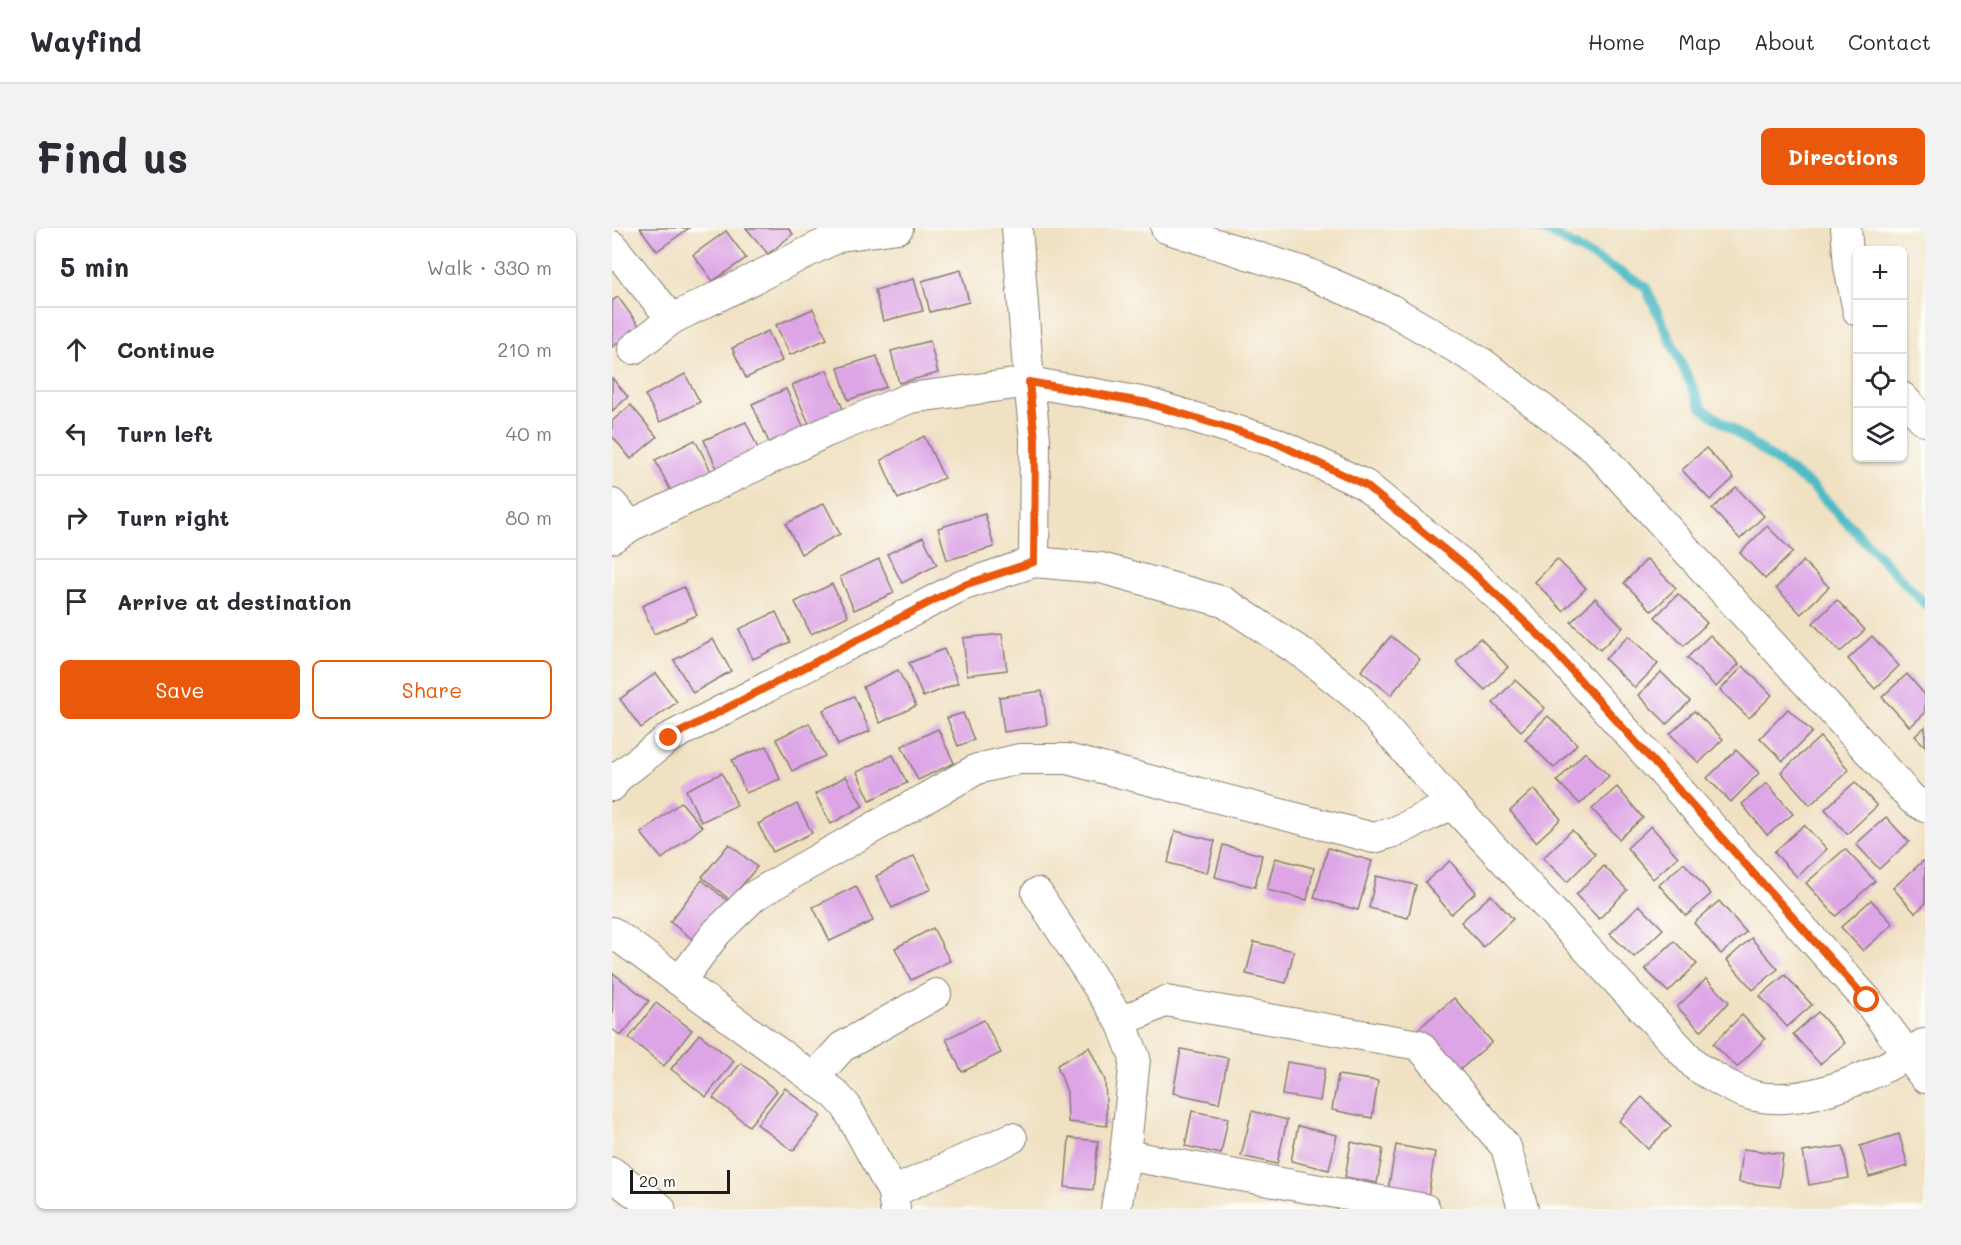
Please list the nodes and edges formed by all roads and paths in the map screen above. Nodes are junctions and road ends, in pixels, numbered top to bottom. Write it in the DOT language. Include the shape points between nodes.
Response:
graph roads {
  1 [pos="898,228"];
  2 [pos="1017,228"];
  3 [pos="1166,228"];
  4 [pos="1846,228"];
  5 [pos="837,232"];
  6 [pos="612,246"];
  7 [pos="1855,300"];
  8 [pos="672,320"];
  9 [pos="633,349"];
  10 [pos="1029,382"];
  11 [pos="1907,402"];
  12 [pos="1925,420"];
  13 [pos="612,504"];
  14 [pos="621,532"];
  15 [pos="1034,562"];
  16 [pos="612,786"];
  17 [pos="1452,804"];
  18 [pos="1925,807"];
  19 [pos="1037,893"];
  20 [pos="612,932"];
  21 [pos="680,981"];
  22 [pos="936,994"];
  23 [pos="1121,1022"];
  24 [pos="1919,1058"];
  25 [pos="814,1078"];
  26 [pos="1012,1138"];
  27 [pos="1125,1155"];
  28 [pos="612,1174"];
  29 [pos="894,1201"];
  30 [pos="659,1209"];
  31 [pos="1116,1209"];
  32 [pos="1425,1209"];
  33 [pos="1523,1209"];
  1 -- 5 [label="street"];
  2 -- 10 [label="street"];
  3 -- 18 [label="street" via="1307,273 1390,309 1482,363 1595,449 1912,799"];
  4 -- 7 [label="street"];
  5 -- 8 [label="street"];
  6 -- 8 [label="street"];
  8 -- 9 [label="street"];
  10 -- 14 [label="street" via="910,398 826,432"];
  10 -- 15 [label="street" via="1035,440"];
  10 -- 24 [label="street" via="1147,403 1274,442 1365,485 1472,572 1546,642"];
  11 -- 12 [label="street"];
  13 -- 14 [label="street"];
  15 -- 16 [label="street" via="951,591 669,738 618,777"];
  15 -- 17 [label="street" via="1101,567 1224,602 1305,655 1361,700"];
  17 -- 21 [label="street" via="1374,838 1067,759 1008,761 977,769 754,896 717,932"];
  17 -- 24 [label="street" via="1697,1067 1731,1086 1755,1096 1800,1098"];
  19 -- 23 [label="street"];
  20 -- 21 [label="street"];
  21 -- 25 [label="street"];
  22 -- 25 [label="street" via="842,1047"];
  23 -- 27 [label="street" via="1136,1058"];
  23 -- 33 [label="street" via="1166,1001 1419,1045 1506,1147"];
  25 -- 29 [label="street" via="846,1106"];
  26 -- 29 [label="street"];
  27 -- 31 [label="street"];
  27 -- 32 [label="street"];
  28 -- 30 [label="street"];
}
